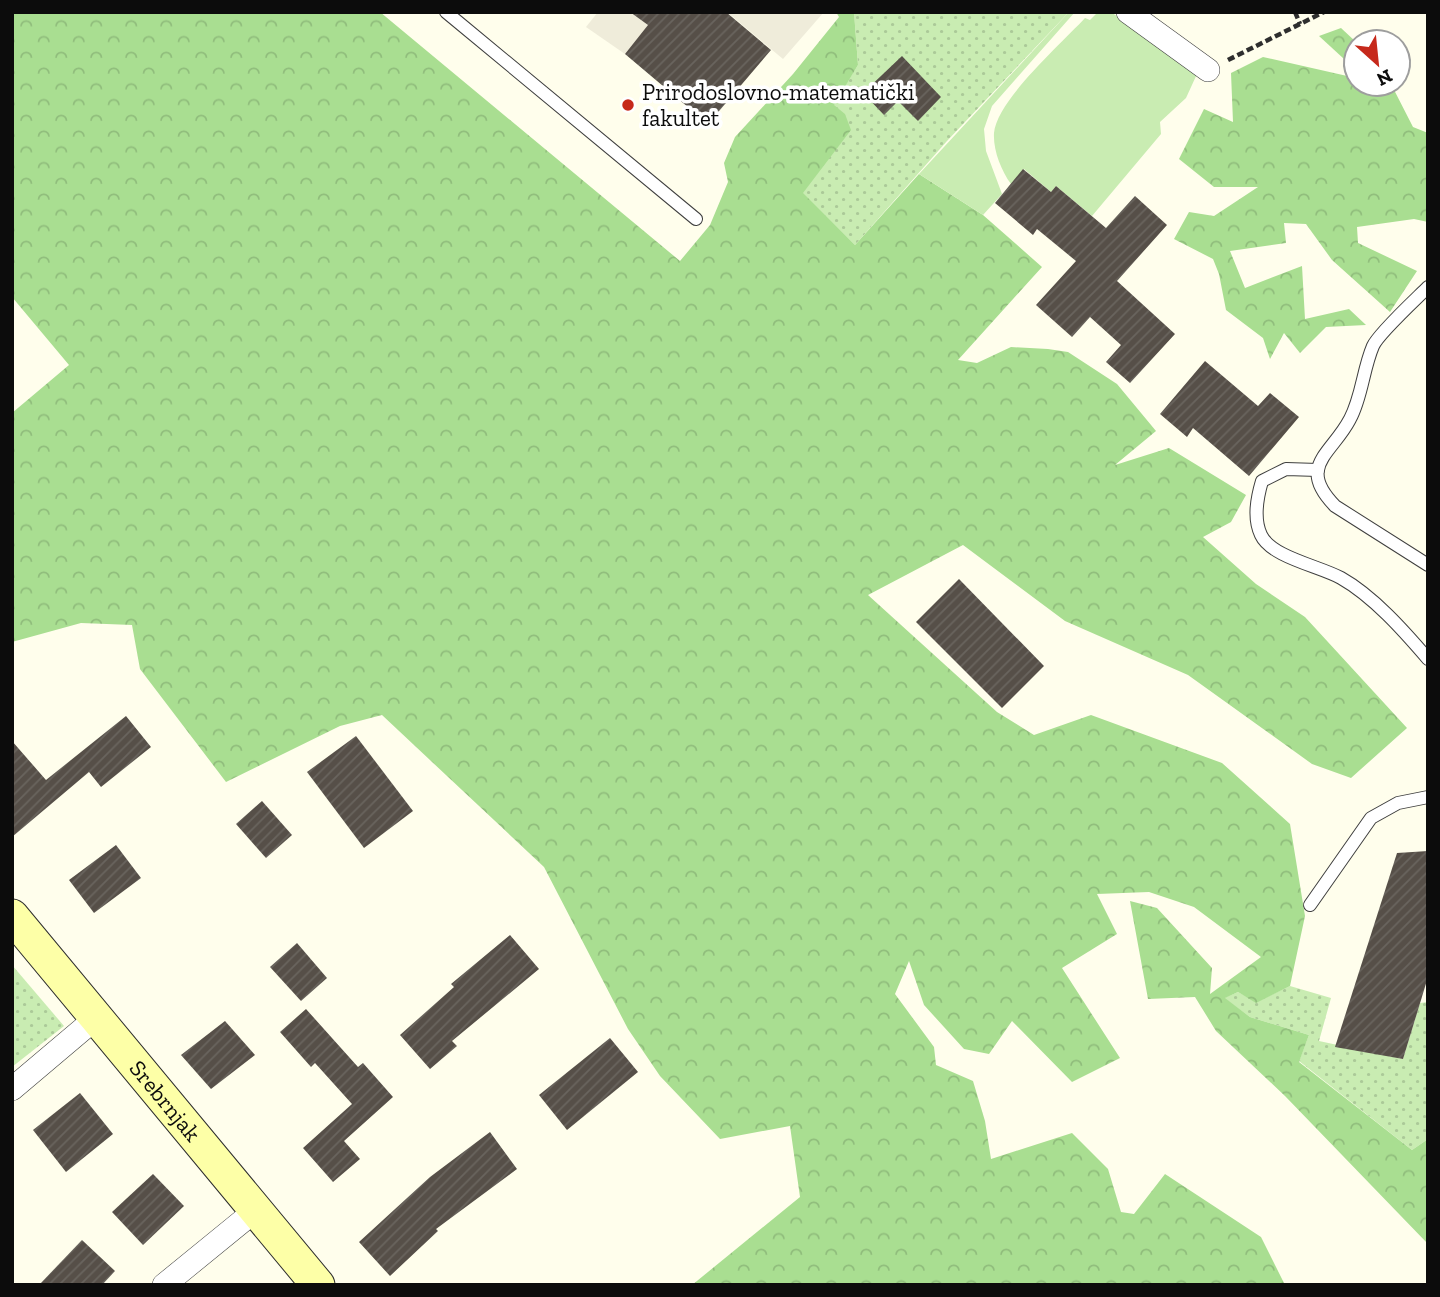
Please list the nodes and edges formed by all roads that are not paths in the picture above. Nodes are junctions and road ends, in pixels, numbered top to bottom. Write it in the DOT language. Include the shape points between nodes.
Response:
graph roads {
  1 [pos="446,12"];
  2 [pos="1128,12"];
  3 [pos="1208,70"];
  4 [pos="696,219"];
  5 [pos="1428,287"];
  6 [pos="1318,470"];
  7 [pos="1428,565"];
  8 [pos="1428,660"];
  9 [pos="1428,797"];
  10 [pos="1310,905"];
  11 [pos="12,916"];
  12 [pos="96,1018"];
  13 [pos="12,1089"];
  14 [pos="256,1210"];
  15 [pos="164,1285"];
  16 [pos="318,1285"];
  1 -- 4 [label="lane"];
  2 -- 3 [label="street"];
  5 -- 6 [label="lane" via="1374,344 1351,418 1318,463"];
  6 -- 7 [label="lane" via="1324,495 1335,506"];
  6 -- 8 [label="lane" via="1286,469 1262,481 1256,514 1261,536 1276,552 1343,579 1394,620"];
  9 -- 10 [label="lane" via="1398,803 1371,818"];
  11 -- 12 [label="main road, Srebrnjak"];
  12 -- 13 [label="street"];
  12 -- 14 [label="main road, Srebrnjak"];
  14 -- 15 [label="street"];
  14 -- 16 [label="main road, Srebrnjak"];
}
